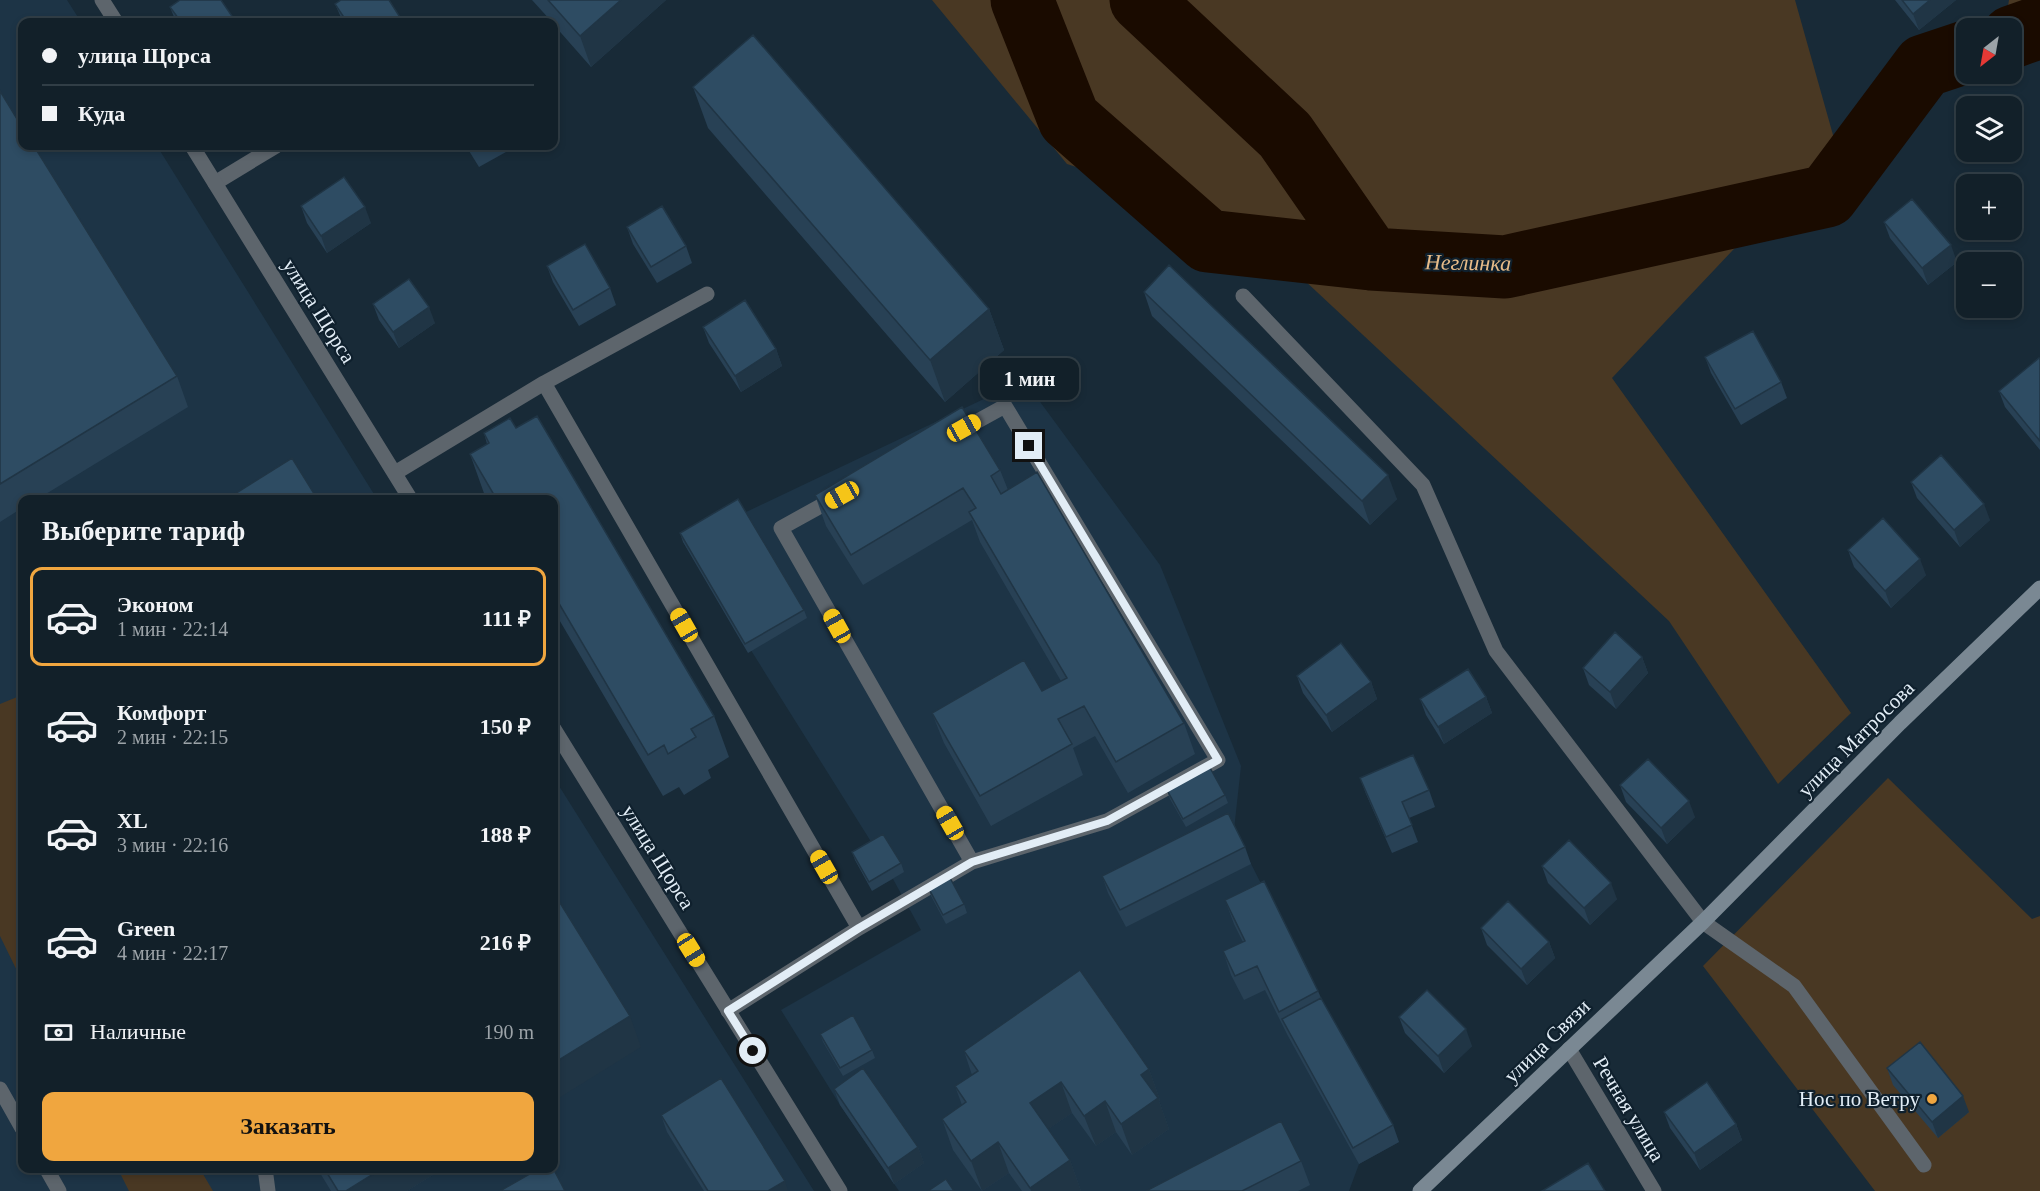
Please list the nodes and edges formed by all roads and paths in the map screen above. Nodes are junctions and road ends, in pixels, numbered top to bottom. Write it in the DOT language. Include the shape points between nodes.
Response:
graph roads {
  1 [pos="102,0"];
  2 [pos="113,18"];
  3 [pos="194,150"];
  4 [pos="269,150"];
  5 [pos="215,183"];
  6 [pos="707,294"];
  7 [pos="1243,296"];
  8 [pos="544,382"];
  9 [pos="944,439"];
  10 [pos="395,473"];
  11 [pos="853,489"];
  12 [pos="408,495"];
  13 [pos="2040,588"];
  14 [pos="558,735"];
  15 [pos="972,862"];
  16 [pos="1703,922"];
  17 [pos="859,928"];
  18 [pos="728,1011"];
  19 [pos="1569,1049"];
  20 [pos="0,1089"];
  21 [pos="18,1121"];
  22 [pos="1924,1165"];
  23 [pos="49,1173"];
  24 [pos="265,1173"];
  25 [pos="59,1191"];
  26 [pos="267,1191"];
  27 [pos="840,1191"];
  28 [pos="1420,1191"];
  29 [pos="1654,1191"];
  1 -- 2 [label="street"];
  3 -- 5 [label="street, улица Щорса"];
  4 -- 5 [label="street"];
  5 -- 10 [label="street, улица Щорса"];
  6 -- 8 [label="street"];
  7 -- 16 [label="street" via="1423,485 1496,651"];
  8 -- 10 [label="street"];
  8 -- 17 [label="street"];
  9 -- 15 [label="street" via="1005,406 1218,760 1107,821"];
  10 -- 12 [label="street, улица Щорса"];
  11 -- 15 [label="street" via="782,528"];
  13 -- 16 [label="main road, улица Матросова"];
  14 -- 18 [label="street, улица Щорса"];
  15 -- 17 [label="street"];
  16 -- 19 [label="main road, улица Связи"];
  16 -- 22 [label="street" via="1794,986"];
  17 -- 18 [label="street"];
  18 -- 27 [label="street, улица Щорса"];
  19 -- 28 [label="main road, улица Связи"];
  19 -- 29 [label="street, Речная улица"];
  20 -- 21 [label="street"];
  23 -- 25 [label="street"];
  24 -- 26 [label="street"];
}
